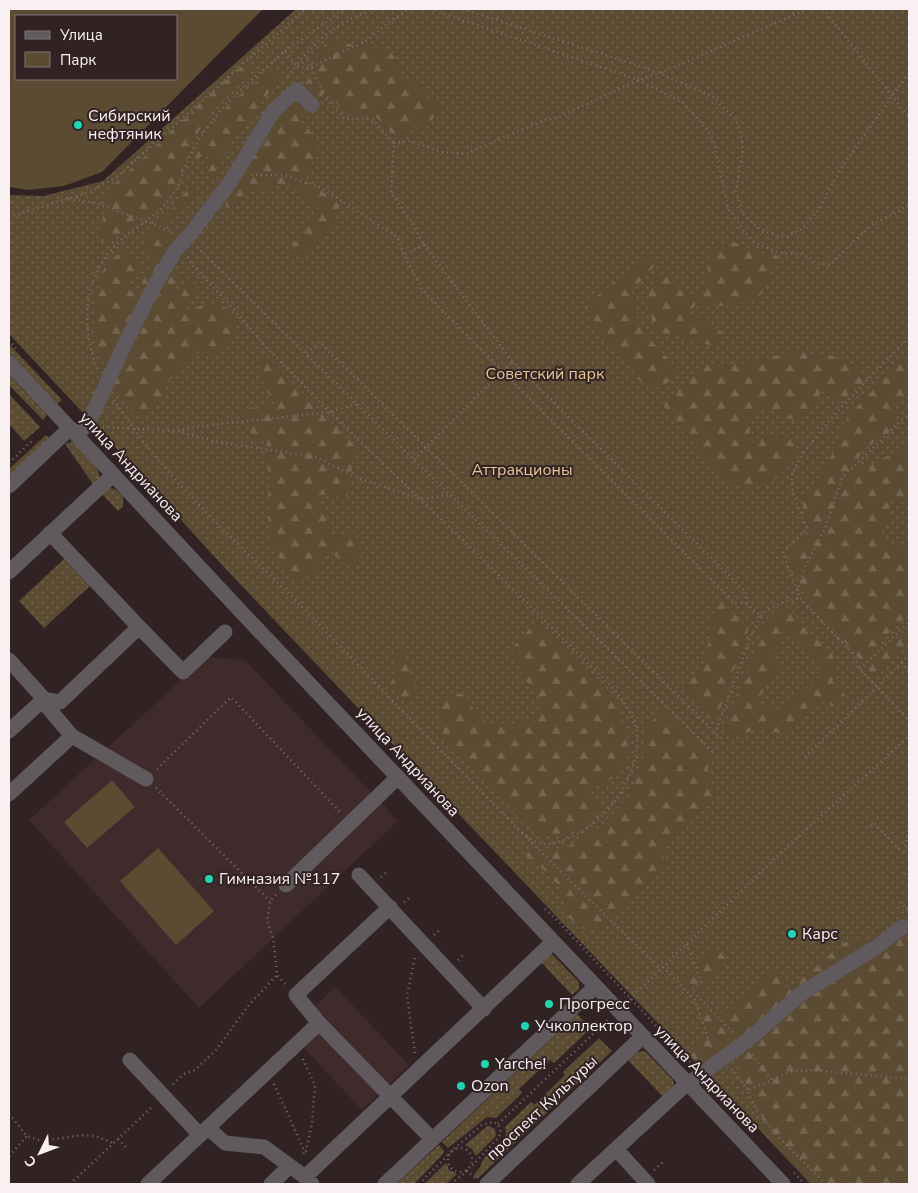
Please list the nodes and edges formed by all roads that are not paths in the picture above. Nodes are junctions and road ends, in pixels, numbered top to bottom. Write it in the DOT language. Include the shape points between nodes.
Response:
graph roads {
  1 [pos="312,105"];
  2 [pos="9,363"];
  3 [pos="74,431"];
  4 [pos="113,475"];
  5 [pos="9,486"];
  6 [pos="50,534"];
  7 [pos="9,572"];
  8 [pos="139,627"];
  9 [pos="225,632"];
  10 [pos="9,660"];
  11 [pos="44,699"];
  12 [pos="9,731"];
  13 [pos="72,736"];
  14 [pos="398,777"];
  15 [pos="146,779"];
  16 [pos="9,794"];
  17 [pos="359,875"];
  18 [pos="286,885"];
  19 [pos="390,907"];
  20 [pos="902,927"];
  21 [pos="553,942"];
  22 [pos="595,987"];
  23 [pos="484,1009"];
  24 [pos="319,1023"];
  25 [pos="642,1037"];
  26 [pos="130,1060"];
  27 [pos="689,1085"];
  28 [pos="390,1096"];
  29 [pos="204,1132"];
  30 [pos="432,1139"];
  31 [pos="616,1149"];
  32 [pos="290,1166"];
  33 [pos="309,1181"];
  34 [pos="148,1184"];
  35 [pos="271,1184"];
  36 [pos="384,1184"];
  37 [pos="487,1184"];
  38 [pos="578,1184"];
  39 [pos="648,1184"];
  40 [pos="783,1184"];
  1 -- 3 [label="street" via="297,90 274,110 231,181 175,251 128,337 88,424"];
  2 -- 3 [label="street, улица Андрианова"];
  3 -- 4 [label="street, улица Андрианова"];
  3 -- 5 [label="street"];
  4 -- 6 [label="street"];
  4 -- 14 [label="street, улица Андрианова"];
  6 -- 7 [label="street"];
  6 -- 8 [label="street"];
  8 -- 9 [label="street" via="183,672"];
  8 -- 11 [label="street" via="60,702"];
  10 -- 11 [label="street"];
  11 -- 12 [label="street"];
  11 -- 13 [label="street"];
  13 -- 15 [label="street"];
  13 -- 16 [label="street"];
  14 -- 18 [label="street"];
  14 -- 21 [label="street, улица Андрианова"];
  17 -- 19 [label="street"];
  19 -- 23 [label="street"];
  19 -- 24 [label="street" via="296,995"];
  20 -- 27 [label="street" via="802,994"];
  21 -- 22 [label="street, улица Андрианова"];
  21 -- 23 [label="street"];
  22 -- 25 [label="street, улица Андрианова"];
  22 -- 30 [label="street"];
  23 -- 28 [label="street"];
  24 -- 28 [label="street"];
  24 -- 29 [label="street"];
  25 -- 27 [label="street, улица Андрианова"];
  25 -- 37 [label="street, проспект Культуры"];
  26 -- 29 [label="street"];
  27 -- 31 [label="street"];
  27 -- 40 [label="street, улица Андрианова"];
  28 -- 30 [label="street"];
  28 -- 33 [label="street"];
  29 -- 32 [label="street" via="225,1143 264,1147"];
  29 -- 34 [label="street"];
  30 -- 36 [label="street"];
  31 -- 38 [label="street"];
  31 -- 39 [label="street"];
  32 -- 33 [label="street"];
  32 -- 35 [label="street"];
}
